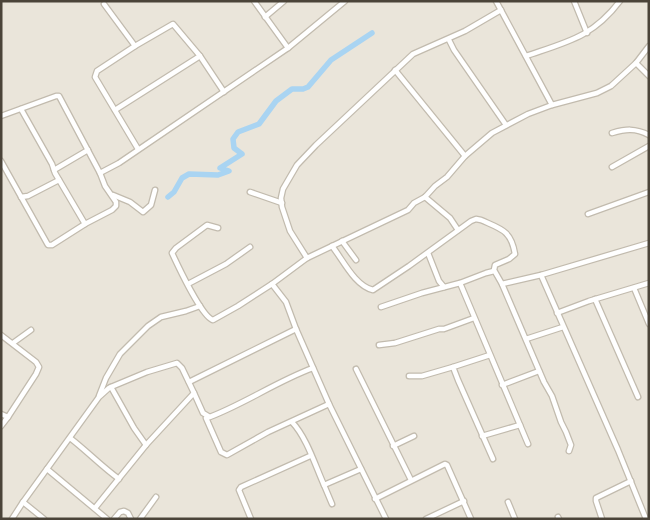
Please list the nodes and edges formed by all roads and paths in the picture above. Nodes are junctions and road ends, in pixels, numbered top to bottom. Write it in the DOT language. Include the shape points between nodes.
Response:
graph roads {
  1 [pos="254,1"];
  2 [pos="284,1"];
  3 [pos="345,1"];
  4 [pos="496,1"];
  5 [pos="574,1"];
  6 [pos="620,1"];
  7 [pos="104,4"];
  8 [pos="502,10"];
  9 [pos="265,17"];
  10 [pos="587,33"];
  11 [pos="449,40"];
  12 [pos="135,46"];
  13 [pos="649,46"];
  14 [pos="288,48"];
  15 [pos="200,56"];
  16 [pos="526,56"];
  17 [pos="636,63"];
  18 [pos="395,70"];
  19 [pos="649,76"];
  20 [pos="224,92"];
  21 [pos="552,106"];
  22 [pos="21,109"];
  23 [pos="115,110"];
  24 [pos="1,116"];
  25 [pos="506,125"];
  26 [pos="612,134"];
  27 [pos="649,135"];
  28 [pos="649,146"];
  29 [pos="138,149"];
  30 [pos="88,150"];
  31 [pos="465,156"];
  32 [pos="1,161"];
  33 [pos="612,167"];
  34 [pos="54,170"];
  35 [pos="100,173"];
  36 [pos="59,180"];
  37 [pos="155,190"];
  38 [pos="250,192"];
  39 [pos="649,192"];
  40 [pos="111,194"];
  41 [pos="21,197"];
  42 [pos="425,197"];
  43 [pos="282,202"];
  44 [pos="588,214"];
  45 [pos="85,224"];
  46 [pos="218,228"];
  47 [pos="458,230"];
  48 [pos="342,241"];
  49 [pos="649,243"];
  50 [pos="332,246"];
  51 [pos="250,248"];
  52 [pos="428,253"];
  53 [pos="307,258"];
  54 [pos="356,260"];
  55 [pos="494,272"];
  56 [pos="541,276"];
  57 [pos="460,283"];
  58 [pos="649,283"];
  59 [pos="188,284"];
  60 [pos="272,284"];
  61 [pos="502,284"];
  62 [pos="444,287"];
  63 [pos="634,288"];
  64 [pos="595,299"];
  65 [pos="200,306"];
  66 [pos="381,307"];
  67 [pos="557,313"];
  68 [pos="474,318"];
  69 [pos="649,324"];
  70 [pos="563,327"];
  71 [pos="296,329"];
  72 [pos="31,330"];
  73 [pos="1,335"];
  74 [pos="526,339"];
  75 [pos="13,343"];
  76 [pos="379,345"];
  77 [pos="490,355"];
  78 [pos="454,367"];
  79 [pos="313,368"];
  80 [pos="356,369"];
  81 [pos="539,371"];
  82 [pos="409,376"];
  83 [pos="189,382"];
  84 [pos="502,384"];
  85 [pos="111,387"];
  86 [pos="194,392"];
  87 [pos="99,397"];
  88 [pos="638,397"];
  89 [pos="329,404"];
  90 [pos="1,414"];
  91 [pos="205,414"];
  92 [pos="8,417"];
  93 [pos="292,422"];
  94 [pos="520,425"];
  95 [pos="1,426"];
  96 [pos="414,436"];
  97 [pos="482,436"];
  98 [pos="70,438"];
  99 [pos="528,444"];
  100 [pos="146,446"];
  101 [pos="393,446"];
  102 [pos="569,451"];
  103 [pos="310,456"];
  104 [pos="493,459"];
  105 [pos="361,469"];
  106 [pos="47,470"];
  107 [pos="118,479"];
  108 [pos="411,480"];
  109 [pos="631,481"];
  110 [pos="324,485"];
  111 [pos="156,497"];
  112 [pos="375,499"];
  113 [pos="464,501"];
  114 [pos="24,502"];
  115 [pos="508,502"];
  116 [pos="332,504"];
  117 [pos="95,508"];
  118 [pos="12,519"];
  119 [pos="44,519"];
  120 [pos="107,519"];
  121 [pos="114,519"];
  122 [pos="131,519"];
  123 [pos="140,519"];
  124 [pos="251,519"];
  125 [pos="386,519"];
  126 [pos="426,519"];
  127 [pos="471,519"];
  128 [pos="515,519"];
  129 [pos="602,519"];
  130 [pos="646,519"];
  1 -- 9 [label="street"];
  2 -- 9 [label="street"];
  3 -- 14 [label="street"];
  4 -- 8 [label="street"];
  5 -- 10 [label="street"];
  6 -- 10 [label="street" via="604,21"];
  7 -- 12 [label="street"];
  8 -- 11 [label="street"];
  8 -- 16 [label="street"];
  9 -- 14 [label="street"];
  10 -- 16 [label="street"];
  11 -- 18 [label="street" via="413,54"];
  11 -- 25 [label="street"];
  12 -- 15 [label="street" via="172,24"];
  12 -- 23 [label="street" via="95,74"];
  13 -- 17 [label="street"];
  14 -- 20 [label="street"];
  15 -- 20 [label="street"];
  15 -- 23 [label="street"];
  16 -- 21 [label="street"];
  17 -- 19 [label="street"];
  17 -- 21 [label="street" via="611,86"];
  18 -- 31 [label="street"];
  18 -- 43 [label="street" via="297,165 286,182"];
  20 -- 29 [label="street"];
  21 -- 25 [label="street"];
  22 -- 24 [label="street"];
  22 -- 30 [label="street" via="59,96"];
  22 -- 34 [label="street"];
  23 -- 29 [label="street"];
  25 -- 31 [label="street" via="484,138"];
  26 -- 27 [label="street" via="633,129"];
  28 -- 33 [label="street"];
  29 -- 35 [label="street"];
  30 -- 34 [label="street"];
  30 -- 35 [label="street"];
  31 -- 42 [label="street"];
  32 -- 41 [label="street"];
  34 -- 36 [label="street"];
  35 -- 40 [label="street"];
  36 -- 41 [label="street"];
  36 -- 45 [label="street"];
  37 -- 40 [label="street" via="150,205 143,212"];
  38 -- 43 [label="street"];
  39 -- 44 [label="street"];
  40 -- 45 [label="street" via="116,204 114,209"];
  41 -- 45 [label="street" via="48,245"];
  42 -- 47 [label="street" via="450,218"];
  42 -- 48 [label="street" via="388,221"];
  43 -- 53 [label="street" via="290,231"];
  46 -- 59 [label="street" via="207,226 172,251"];
  47 -- 52 [label="street"];
  47 -- 55 [label="street" via="476,219 507,233 515,254 495,265"];
  48 -- 50 [label="street"];
  48 -- 54 [label="street"];
  49 -- 56 [label="street"];
  50 -- 52 [label="street" via="361,283 373,290"];
  50 -- 53 [label="street"];
  51 -- 59 [label="street"];
  52 -- 62 [label="street"];
  53 -- 60 [label="street"];
  55 -- 57 [label="street"];
  55 -- 61 [label="street"];
  56 -- 61 [label="street"];
  56 -- 67 [label="street"];
  57 -- 62 [label="street"];
  57 -- 68 [label="street"];
  58 -- 63 [label="street"];
  59 -- 65 [label="street"];
  60 -- 65 [label="street" via="213,320"];
  60 -- 71 [label="street" via="286,302"];
  61 -- 74 [label="street"];
  62 -- 66 [label="street"];
  63 -- 64 [label="street"];
  63 -- 69 [label="street"];
  64 -- 67 [label="street"];
  64 -- 88 [label="street"];
  65 -- 87 [label="street" via="161,317 148,326 120,354"];
  67 -- 70 [label="street"];
  68 -- 76 [label="street"];
  68 -- 77 [label="street"];
  70 -- 74 [label="street"];
  70 -- 109 [label="street"];
  71 -- 79 [label="street"];
  71 -- 83 [label="street"];
  72 -- 75 [label="street"];
  73 -- 75 [label="street"];
  74 -- 81 [label="street"];
  75 -- 92 [label="street" via="39,367"];
  77 -- 78 [label="street"];
  77 -- 84 [label="street"];
  78 -- 82 [label="street" via="422,376"];
  78 -- 97 [label="street"];
  79 -- 89 [label="street"];
  79 -- 91 [label="street" via="223,412 207,418"];
  80 -- 101 [label="street"];
  81 -- 84 [label="street"];
  81 -- 102 [label="street" via="571,445"];
  83 -- 85 [label="street" via="177,364"];
  83 -- 86 [label="street"];
  84 -- 94 [label="street"];
  85 -- 87 [label="street"];
  85 -- 100 [label="street"];
  86 -- 91 [label="street"];
  86 -- 100 [label="street"];
  87 -- 98 [label="street"];
  89 -- 93 [label="street"];
  89 -- 105 [label="street"];
  90 -- 92 [label="street"];
  91 -- 93 [label="street" via="222,452 227,455"];
  92 -- 95 [label="street"];
  93 -- 103 [label="street" via="303,436"];
  94 -- 97 [label="street"];
  94 -- 99 [label="street"];
  96 -- 101 [label="street"];
  97 -- 104 [label="street"];
  98 -- 106 [label="street"];
  98 -- 107 [label="street"];
  100 -- 107 [label="street"];
  101 -- 108 [label="street"];
  103 -- 110 [label="street"];
  103 -- 124 [label="street" via="241,487 239,490"];
  105 -- 110 [label="street"];
  105 -- 112 [label="street"];
  106 -- 114 [label="street"];
  106 -- 117 [label="street"];
  107 -- 117 [label="street"];
  108 -- 112 [label="street"];
  108 -- 113 [label="street" via="447,465"];
  109 -- 129 [label="street" via="596,498"];
  109 -- 130 [label="street"];
  110 -- 116 [label="street"];
  111 -- 123 [label="street"];
  112 -- 125 [label="street"];
  113 -- 126 [label="street"];
  113 -- 127 [label="street"];
  114 -- 118 [label="street"];
  114 -- 119 [label="street"];
  115 -- 128 [label="street"];
  117 -- 120 [label="street"];
  121 -- 122 [label="street" via="124,511"];
}
